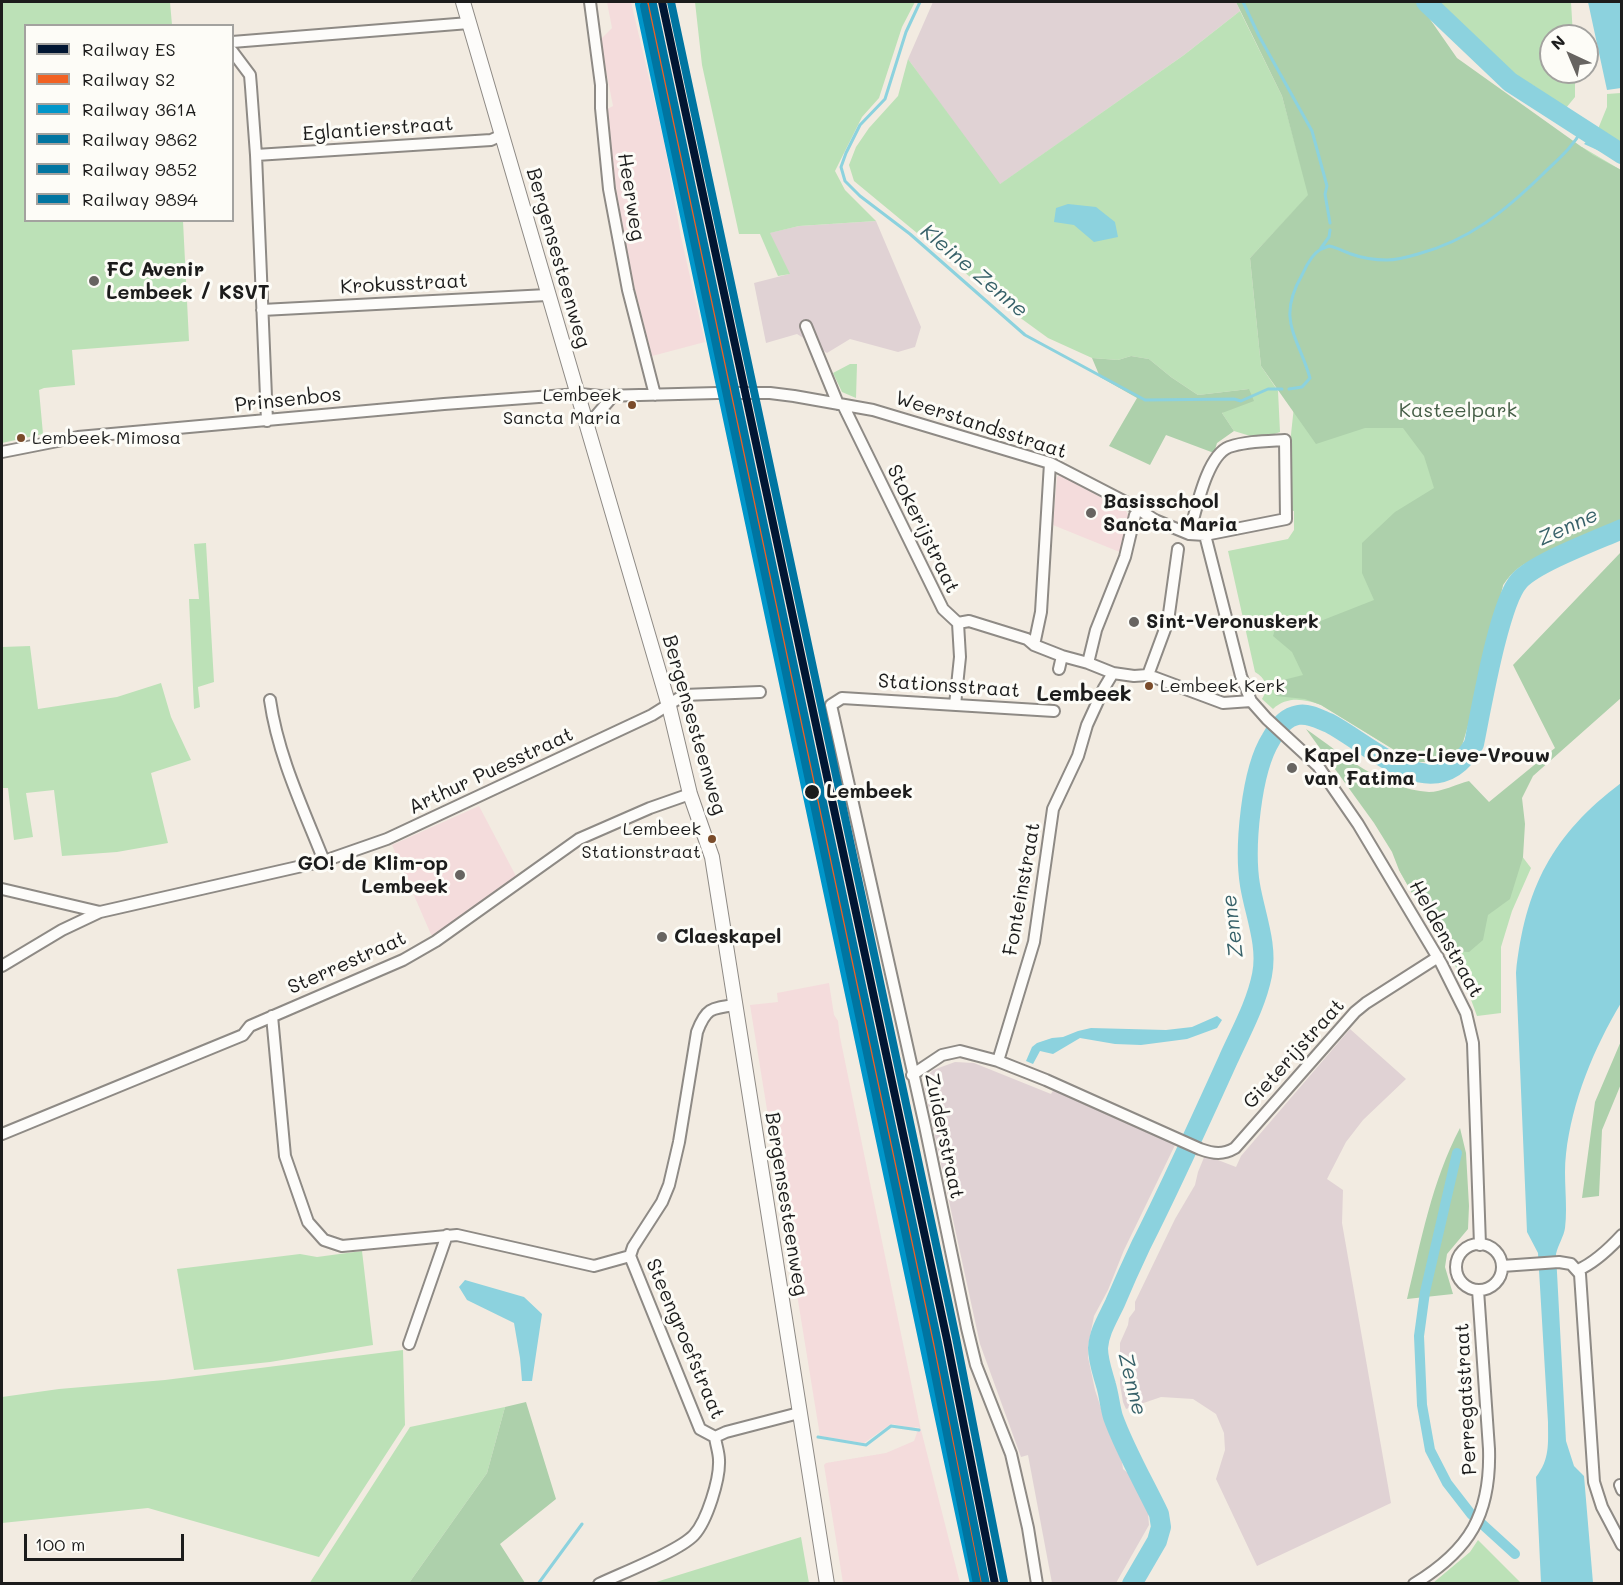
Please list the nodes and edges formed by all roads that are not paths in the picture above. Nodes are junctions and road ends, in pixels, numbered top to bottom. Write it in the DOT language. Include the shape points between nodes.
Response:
graph roads {
  1 [pos="463,2"];
  2 [pos="590,2"];
  3 [pos="469,23"];
  4 [pos="234,42"];
  5 [pos="234,54"];
  6 [pos="502,135"];
  7 [pos="256,155"];
  8 [pos="548,295"];
  9 [pos="262,310"];
  10 [pos="806,326"];
  11 [pos="579,394"];
  12 [pos="656,395"];
  13 [pos="613,396"];
  14 [pos="841,404"];
  15 [pos="267,421"];
  16 [pos="588,425"];
  17 [pos="2,452"];
  18 [pos="1050,463"];
  19 [pos="1135,515"];
  20 [pos="1189,534"];
  21 [pos="1205,535"];
  22 [pos="1178,549"];
  23 [pos="958,623"];
  24 [pos="1034,645"];
  25 [pos="1062,656"];
  26 [pos="1088,663"];
  27 [pos="1059,669"];
  28 [pos="1113,673"];
  29 [pos="1148,675"];
  30 [pos="760,692"];
  31 [pos="842,698"];
  32 [pos="270,700"];
  33 [pos="1251,701"];
  34 [pos="955,705"];
  35 [pos="669,706"];
  36 [pos="1054,711"];
  37 [pos="690,794"];
  38 [pos="324,861"];
  39 [pos="2,889"];
  40 [pos="100,912"];
  41 [pos="1438,957"];
  42 [pos="2,966"];
  43 [pos="736,1005"];
  44 [pos="272,1016"];
  45 [pos="998,1061"];
  46 [pos="912,1075"];
  47 [pos="2,1134"];
  48 [pos="447,1235"];
  49 [pos="1621,1237"];
  50 [pos="1480,1245"];
  51 [pos="630,1256"];
  52 [pos="1502,1266"];
  53 [pos="1578,1270"];
  54 [pos="1478,1290"];
  55 [pos="409,1344"];
  56 [pos="799,1413"];
  57 [pos="715,1437"];
  58 [pos="1622,1545"];
  59 [pos="599,1584"];
  60 [pos="827,1584"];
  61 [pos="1037,1584"];
  62 [pos="1414,1584"];
  1 -- 3 [label="main road, Bergensesteenweg"];
  2 -- 12 [label="street, Heerweg" via="609,189 628,290"];
  3 -- 4 [label="street"];
  3 -- 6 [label="main road, Bergensesteenweg"];
  5 -- 7 [label="street" via="250,75"];
  6 -- 7 [label="street, Eglantierstraat" via="491,140"];
  6 -- 8 [label="main road, Bergensesteenweg"];
  7 -- 9 [label="street"];
  8 -- 9 [label="street, Krokusstraat"];
  8 -- 11 [label="main road, Bergensesteenweg"];
  9 -- 15 [label="street"];
  10 -- 14 [label="street"];
  11 -- 13 [label="street, Weerstandsstraat"];
  11 -- 15 [label="street, Prinsenbos"];
  11 -- 16 [label="main road, Bergensesteenweg"];
  12 -- 13 [label="street, Weerstandsstraat"];
  12 -- 14 [label="street, Weerstandsstraat" via="761,393"];
  13 -- 16 [label="street"];
  14 -- 18 [label="street, Weerstandsstraat"];
  14 -- 23 [label="street, Stokerijstraat" via="942,609"];
  15 -- 17 [label="street, Prinsenbos" via="78,437"];
  16 -- 35 [label="main road, Bergensesteenweg"];
  18 -- 20 [label="street, Weerstandsstraat"];
  18 -- 24 [label="street" via="1041,612"];
  19 -- 26 [label="street" via="1125,557 1096,630"];
  20 -- 21 [label="street, Weerstandsstraat"];
  20 -- 21 [label="street, Weerstandsstraat" via="1212,462 1227,447 1285,440 1287,519"];
  21 -- 33 [label="street, Heldenstraat"];
  22 -- 29 [label="street" via="1168,621"];
  23 -- 24 [label="street" via="969,621 1027,639"];
  23 -- 34 [label="street" via="960,657"];
  24 -- 25 [label="street"];
  25 -- 26 [label="street"];
  25 -- 27 [label="street"];
  26 -- 28 [label="street"];
  28 -- 29 [label="street"];
  28 -- 45 [label="street, Fonteinstraat" via="1085,724 1078,756 1053,809 1034,942"];
  29 -- 33 [label="street" via="1223,703"];
  30 -- 35 [label="street" via="684,695"];
  31 -- 34 [label="street, Stationsstraat"];
  31 -- 46 [label="street, Zuiderstraat" via="831,705"];
  32 -- 38 [label="street" via="285,761"];
  33 -- 41 [label="street, Heldenstraat" via="1318,766 1358,824"];
  34 -- 36 [label="street, Stationsstraat"];
  35 -- 37 [label="main road, Bergensesteenweg"];
  35 -- 38 [label="street, Arthur Puesstraat" via="387,839"];
  37 -- 43 [label="main road, Bergensesteenweg" via="712,857"];
  37 -- 44 [label="street, Sterrestraat" via="579,839 403,960"];
  38 -- 40 [label="street, Arthur Puesstraat"];
  39 -- 40 [label="street"];
  40 -- 42 [label="street, Arthur Puesstraat"];
  41 -- 45 [label="street, Gieterijstraat" via="1355,1012 1236,1148 1220,1154 1200,1149"];
  41 -- 50 [label="street, Heldenstraat" via="1466,1013 1473,1043"];
  43 -- 51 [label="street, Steengroefstraat" via="713,1008 702,1019 669,1185"];
  43 -- 56 [label="main road, Bergensesteenweg"];
  44 -- 47 [label="street, Sterrestraat" via="250,1026 243,1035"];
  44 -- 48 [label="street" via="285,1156 308,1222 324,1240 342,1246"];
  45 -- 46 [label="street" via="960,1051 942,1055"];
  46 -- 61 [label="street, Zuiderstraat" via="976,1365 1011,1454"];
  48 -- 51 [label="street" via="594,1266"];
  48 -- 55 [label="street"];
  49 -- 53 [label="street"];
  50 -- 52 [label="street" via="1495,1251"];
  50 -- 54 [label="street" via="1465,1249 1456,1270 1463,1284"];
  51 -- 57 [label="street, Steengroefstraat" via="700,1429"];
  52 -- 53 [label="street" via="1559,1262"];
  52 -- 54 [label="street" via="1495,1284"];
  53 -- 58 [label="street" via="1594,1482"];
  54 -- 62 [label="street, Perregatstraat" via="1490,1474 1485,1503 1469,1536 1445,1562"];
  56 -- 57 [label="street"];
  56 -- 60 [label="main road, Bergensesteenweg"];
  57 -- 59 [label="street, Steengroefstraat" via="720,1461 710,1509 697,1532 680,1545"];
}
